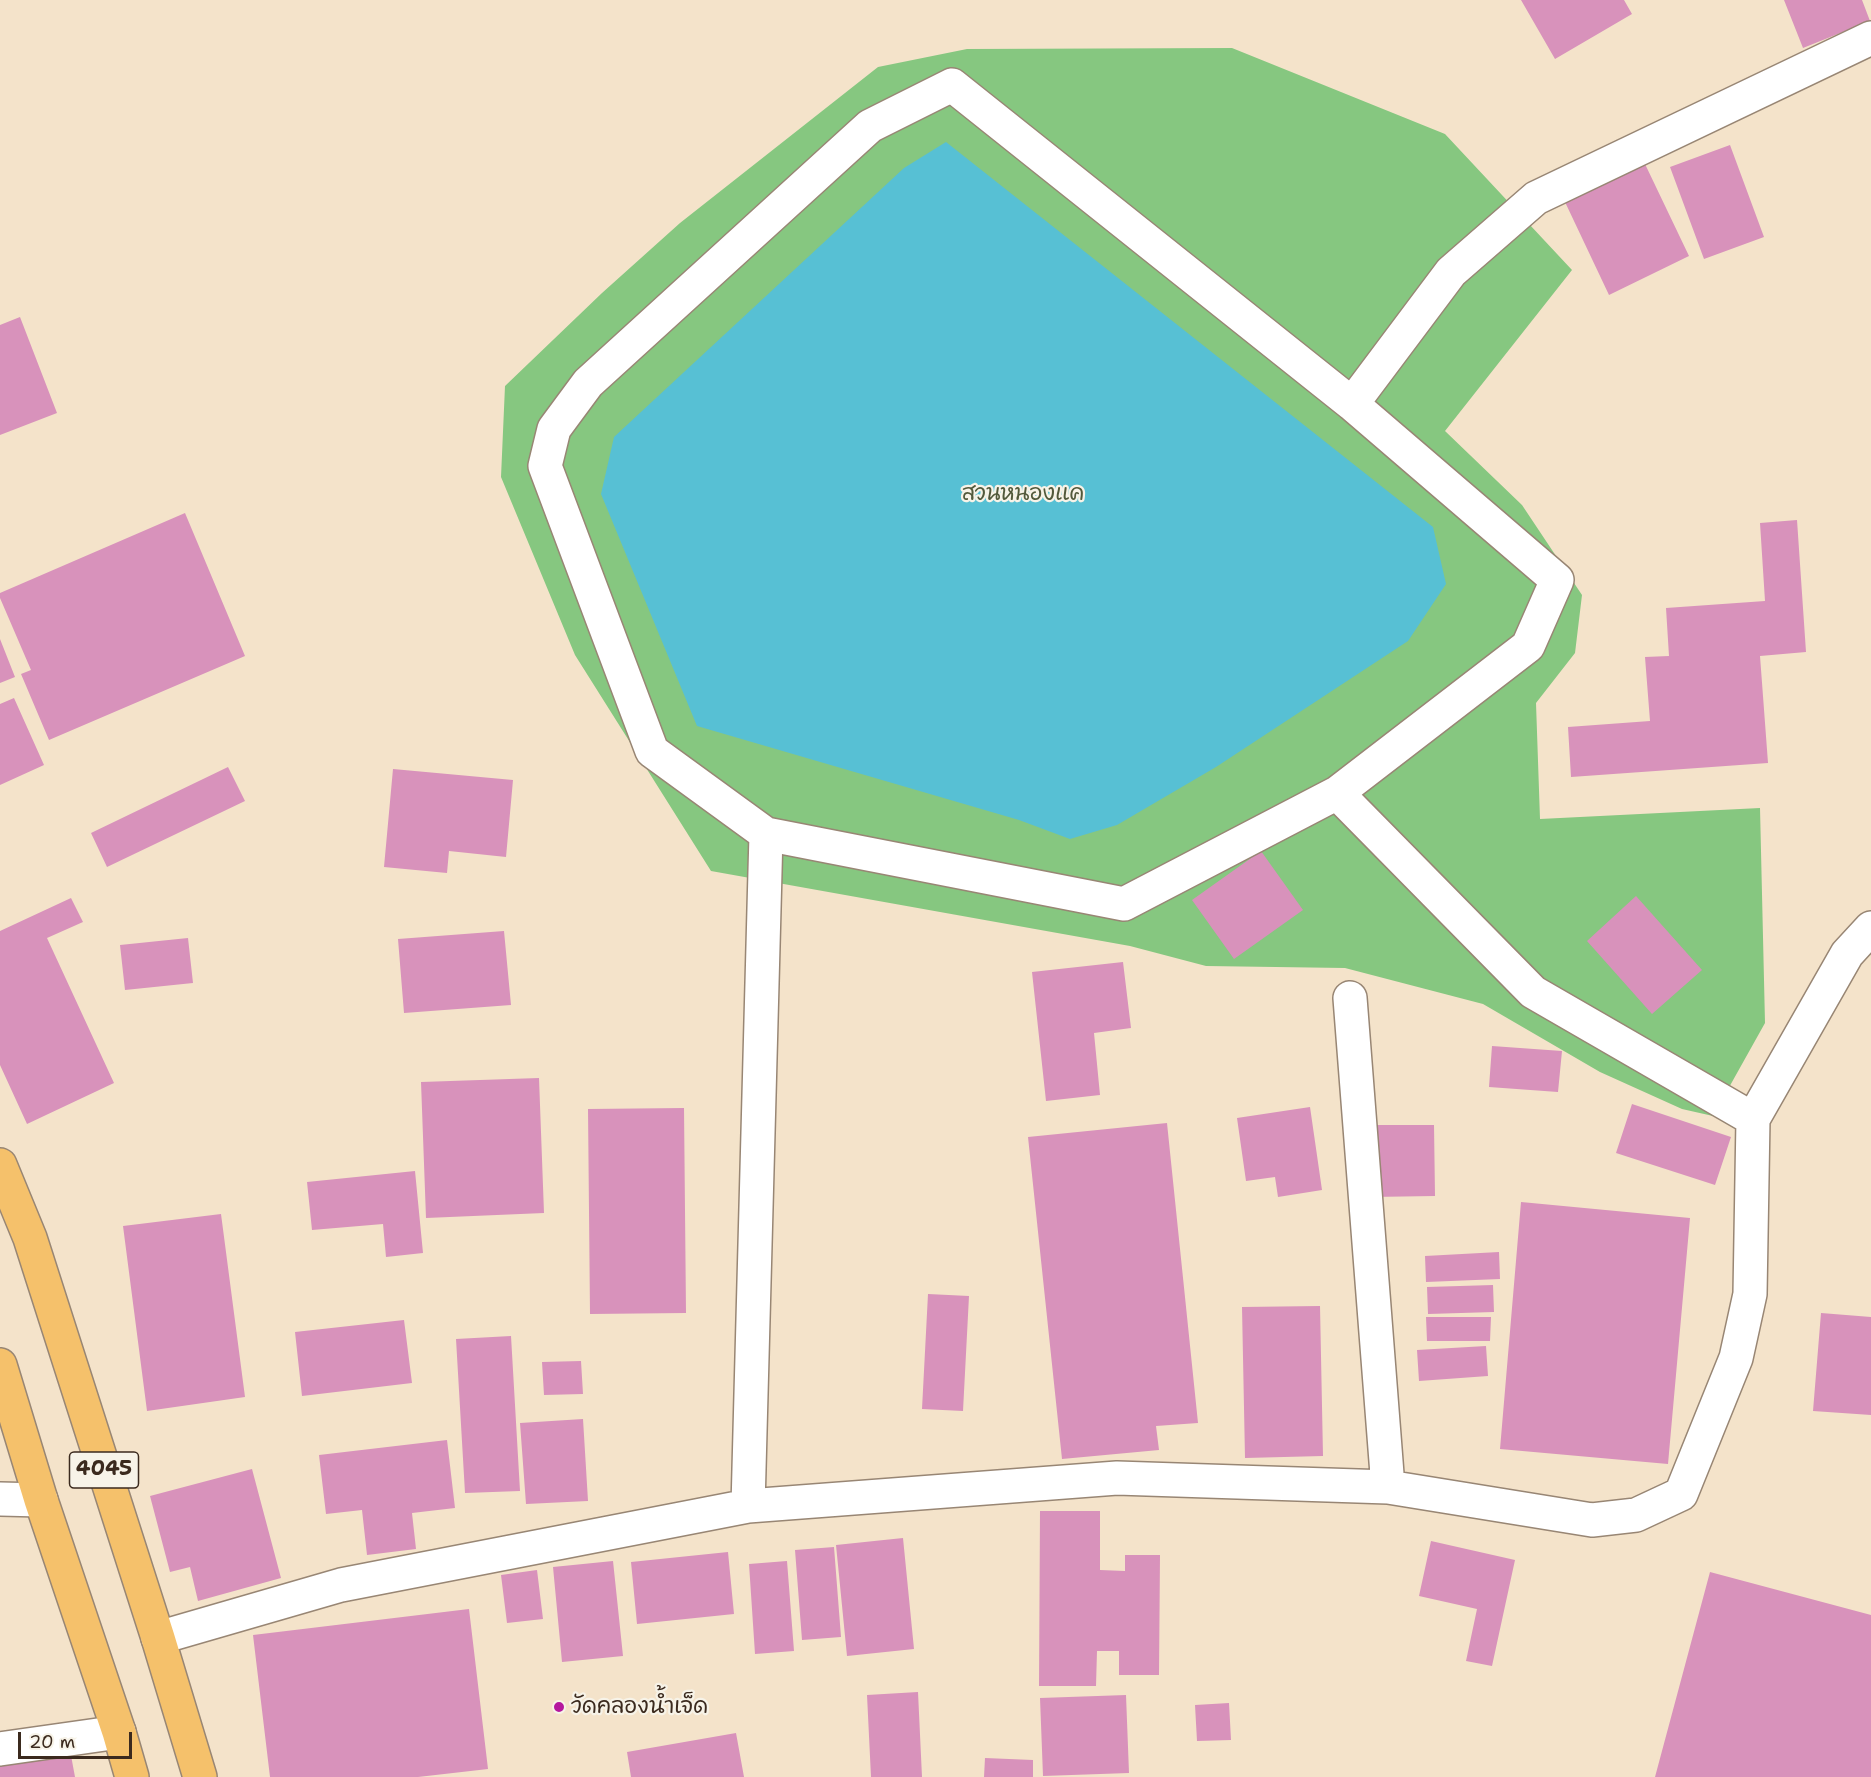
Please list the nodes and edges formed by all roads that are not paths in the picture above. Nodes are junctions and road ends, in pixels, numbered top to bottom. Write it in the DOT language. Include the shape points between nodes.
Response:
graph roads {
  1 [pos="1871,38"];
  2 [pos="1352,405"];
  3 [pos="1337,793"];
  4 [pos="766,834"];
  5 [pos="1871,928"];
  6 [pos="1350,998"];
  7 [pos="1753,1119"];
  8 [pos="0,1165"];
  9 [pos="0,1365"];
  10 [pos="1388,1487"];
  11 [pos="0,1499"];
  12 [pos="41,1500"];
  13 [pos="748,1506"];
  14 [pos="158,1638"];
  15 [pos="119,1732"];
  16 [pos="0,1749"];
  17 [pos="132,1777"];
  18 [pos="200,1777"];
  1 -- 2 [label="street" via="1536,198 1450,272"];
  2 -- 3 [label="street" via="1557,580 1528,646"];
  2 -- 4 [label="street" via="951,85 870,126 588,383 554,429 545,466 652,751"];
  3 -- 4 [label="street" via="1124,904"];
  3 -- 7 [label="street" via="1533,992"];
  4 -- 13 [label="street"];
  5 -- 7 [label="street" via="1847,954"];
  6 -- 10 [label="street"];
  7 -- 10 [label="street" via="1750,1294 1736,1358 1681,1494 1636,1515 1592,1520"];
  8 -- 14 [label="main road, 4045" via="30,1238"];
  9 -- 12 [label="main road, 4045"];
  10 -- 13 [label="street" via="1117,1478"];
  11 -- 12 [label="street"];
  12 -- 15 [label="main road, 4045"];
  13 -- 14 [label="street" via="341,1585"];
  14 -- 18 [label="main road, 4045"];
  15 -- 16 [label="street"];
  15 -- 17 [label="main road, 4045"];
}
